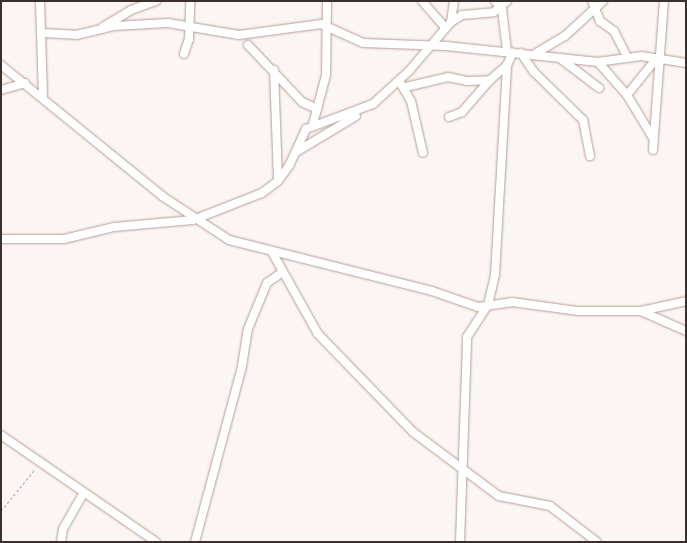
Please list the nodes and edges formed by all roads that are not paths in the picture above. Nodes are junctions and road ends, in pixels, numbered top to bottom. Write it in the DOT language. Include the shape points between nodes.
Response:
graph roads {
  1 [pos="40,1"];
  2 [pos="156,1"];
  3 [pos="190,1"];
  4 [pos="327,1"];
  5 [pos="422,1"];
  6 [pos="454,1"];
  7 [pos="495,1"];
  8 [pos="507,1"];
  9 [pos="592,1"];
  10 [pos="603,1"];
  11 [pos="664,1"];
  12 [pos="502,8"];
  13 [pos="596,10"];
  14 [pos="190,24"];
  15 [pos="448,24"];
  16 [pos="330,25"];
  17 [pos="94,32"];
  18 [pos="43,33"];
  19 [pos="248,45"];
  20 [pos="431,45"];
  21 [pos="510,51"];
  22 [pos="521,53"];
  23 [pos="184,54"];
  24 [pos="533,55"];
  25 [pos="628,58"];
  26 [pos="561,59"];
  27 [pos="658,59"];
  28 [pos="598,62"];
  29 [pos="686,63"];
  30 [pos="1,65"];
  31 [pos="507,65"];
  32 [pos="274,70"];
  33 [pos="399,80"];
  34 [pos="490,80"];
  35 [pos="25,83"];
  36 [pos="406,87"];
  37 [pos="599,88"];
  38 [pos="1,90"];
  39 [pos="627,95"];
  40 [pos="43,96"];
  41 [pos="317,109"];
  42 [pos="356,116"];
  43 [pos="449,117"];
  44 [pos="313,124"];
  45 [pos="654,139"];
  46 [pos="653,150"];
  47 [pos="294,153"];
  48 [pos="423,154"];
  49 [pos="590,156"];
  50 [pos="278,181"];
  51 [pos="194,220"];
  52 [pos="1,239"];
  53 [pos="272,252"];
  54 [pos="283,272"];
  55 [pos="686,301"];
  56 [pos="488,305"];
  57 [pos="641,311"];
  58 [pos="686,331"];
  59 [pos="1,435"];
  60 [pos="461,471"];
  61 [pos="83,494"];
  62 [pos="61,542"];
  63 [pos="156,542"];
  64 [pos="195,542"];
  65 [pos="460,542"];
  66 [pos="597,542"];
  1 -- 18 [label="street"];
  2 -- 17 [label="street" via="130,10"];
  3 -- 14 [label="street"];
  4 -- 16 [label="street"];
  5 -- 15 [label="street"];
  6 -- 15 [label="street"];
  7 -- 12 [label="street"];
  8 -- 12 [label="street"];
  9 -- 13 [label="street"];
  10 -- 13 [label="street"];
  11 -- 27 [label="street"];
  12 -- 15 [label="street" via="462,15"];
  12 -- 21 [label="street"];
  13 -- 24 [label="street"];
  13 -- 25 [label="street" via="600,20 614,31"];
  14 -- 16 [label="street" via="239,35"];
  14 -- 17 [label="street" via="126,25"];
  14 -- 23 [label="street"];
  15 -- 20 [label="street"];
  16 -- 20 [label="street" via="363,43"];
  16 -- 41 [label="street" via="326,75"];
  17 -- 18 [label="street" via="76,35"];
  18 -- 40 [label="street"];
  19 -- 32 [label="street"];
  20 -- 21 [label="street"];
  20 -- 33 [label="street"];
  21 -- 22 [label="street"];
  21 -- 31 [label="street"];
  22 -- 24 [label="street"];
  22 -- 49 [label="street" via="534,72 583,120"];
  24 -- 26 [label="street"];
  25 -- 27 [label="street"];
  25 -- 28 [label="street"];
  26 -- 28 [label="street"];
  26 -- 37 [label="street"];
  27 -- 29 [label="street"];
  27 -- 39 [label="street"];
  27 -- 45 [label="street"];
  28 -- 39 [label="street"];
  30 -- 35 [label="street"];
  31 -- 34 [label="street"];
  31 -- 56 [label="street" via="498,248"];
  32 -- 41 [label="street" via="302,102"];
  32 -- 50 [label="street"];
  33 -- 44 [label="street" via="373,104"];
  33 -- 48 [label="street" via="411,101"];
  34 -- 36 [label="street" via="467,81 448,77"];
  34 -- 43 [label="street" via="462,112"];
  35 -- 38 [label="street"];
  35 -- 40 [label="street"];
  39 -- 45 [label="street"];
  40 -- 51 [label="street"];
  41 -- 44 [label="street"];
  42 -- 47 [label="street"];
  44 -- 47 [label="street" via="306,129"];
  45 -- 46 [label="street"];
  47 -- 50 [label="street"];
  50 -- 51 [label="street" via="262,192"];
  51 -- 52 [label="street" via="107,228 64,239"];
  51 -- 53 [label="street" via="229,240"];
  53 -- 54 [label="street"];
  53 -- 56 [label="street" via="432,290 474,306"];
  54 -- 60 [label="street" via="306,319 329,348 413,432"];
  54 -- 64 [label="street" via="267,283 248,329 242,366"];
  55 -- 57 [label="street"];
  56 -- 57 [label="street" via="522,302 578,311"];
  56 -- 60 [label="street" via="467,337"];
  57 -- 58 [label="street"];
  59 -- 61 [label="street"];
  60 -- 65 [label="street"];
  60 -- 66 [label="street" via="499,496 550,506"];
  61 -- 62 [label="street" via="63,529"];
  61 -- 63 [label="street"];
}
